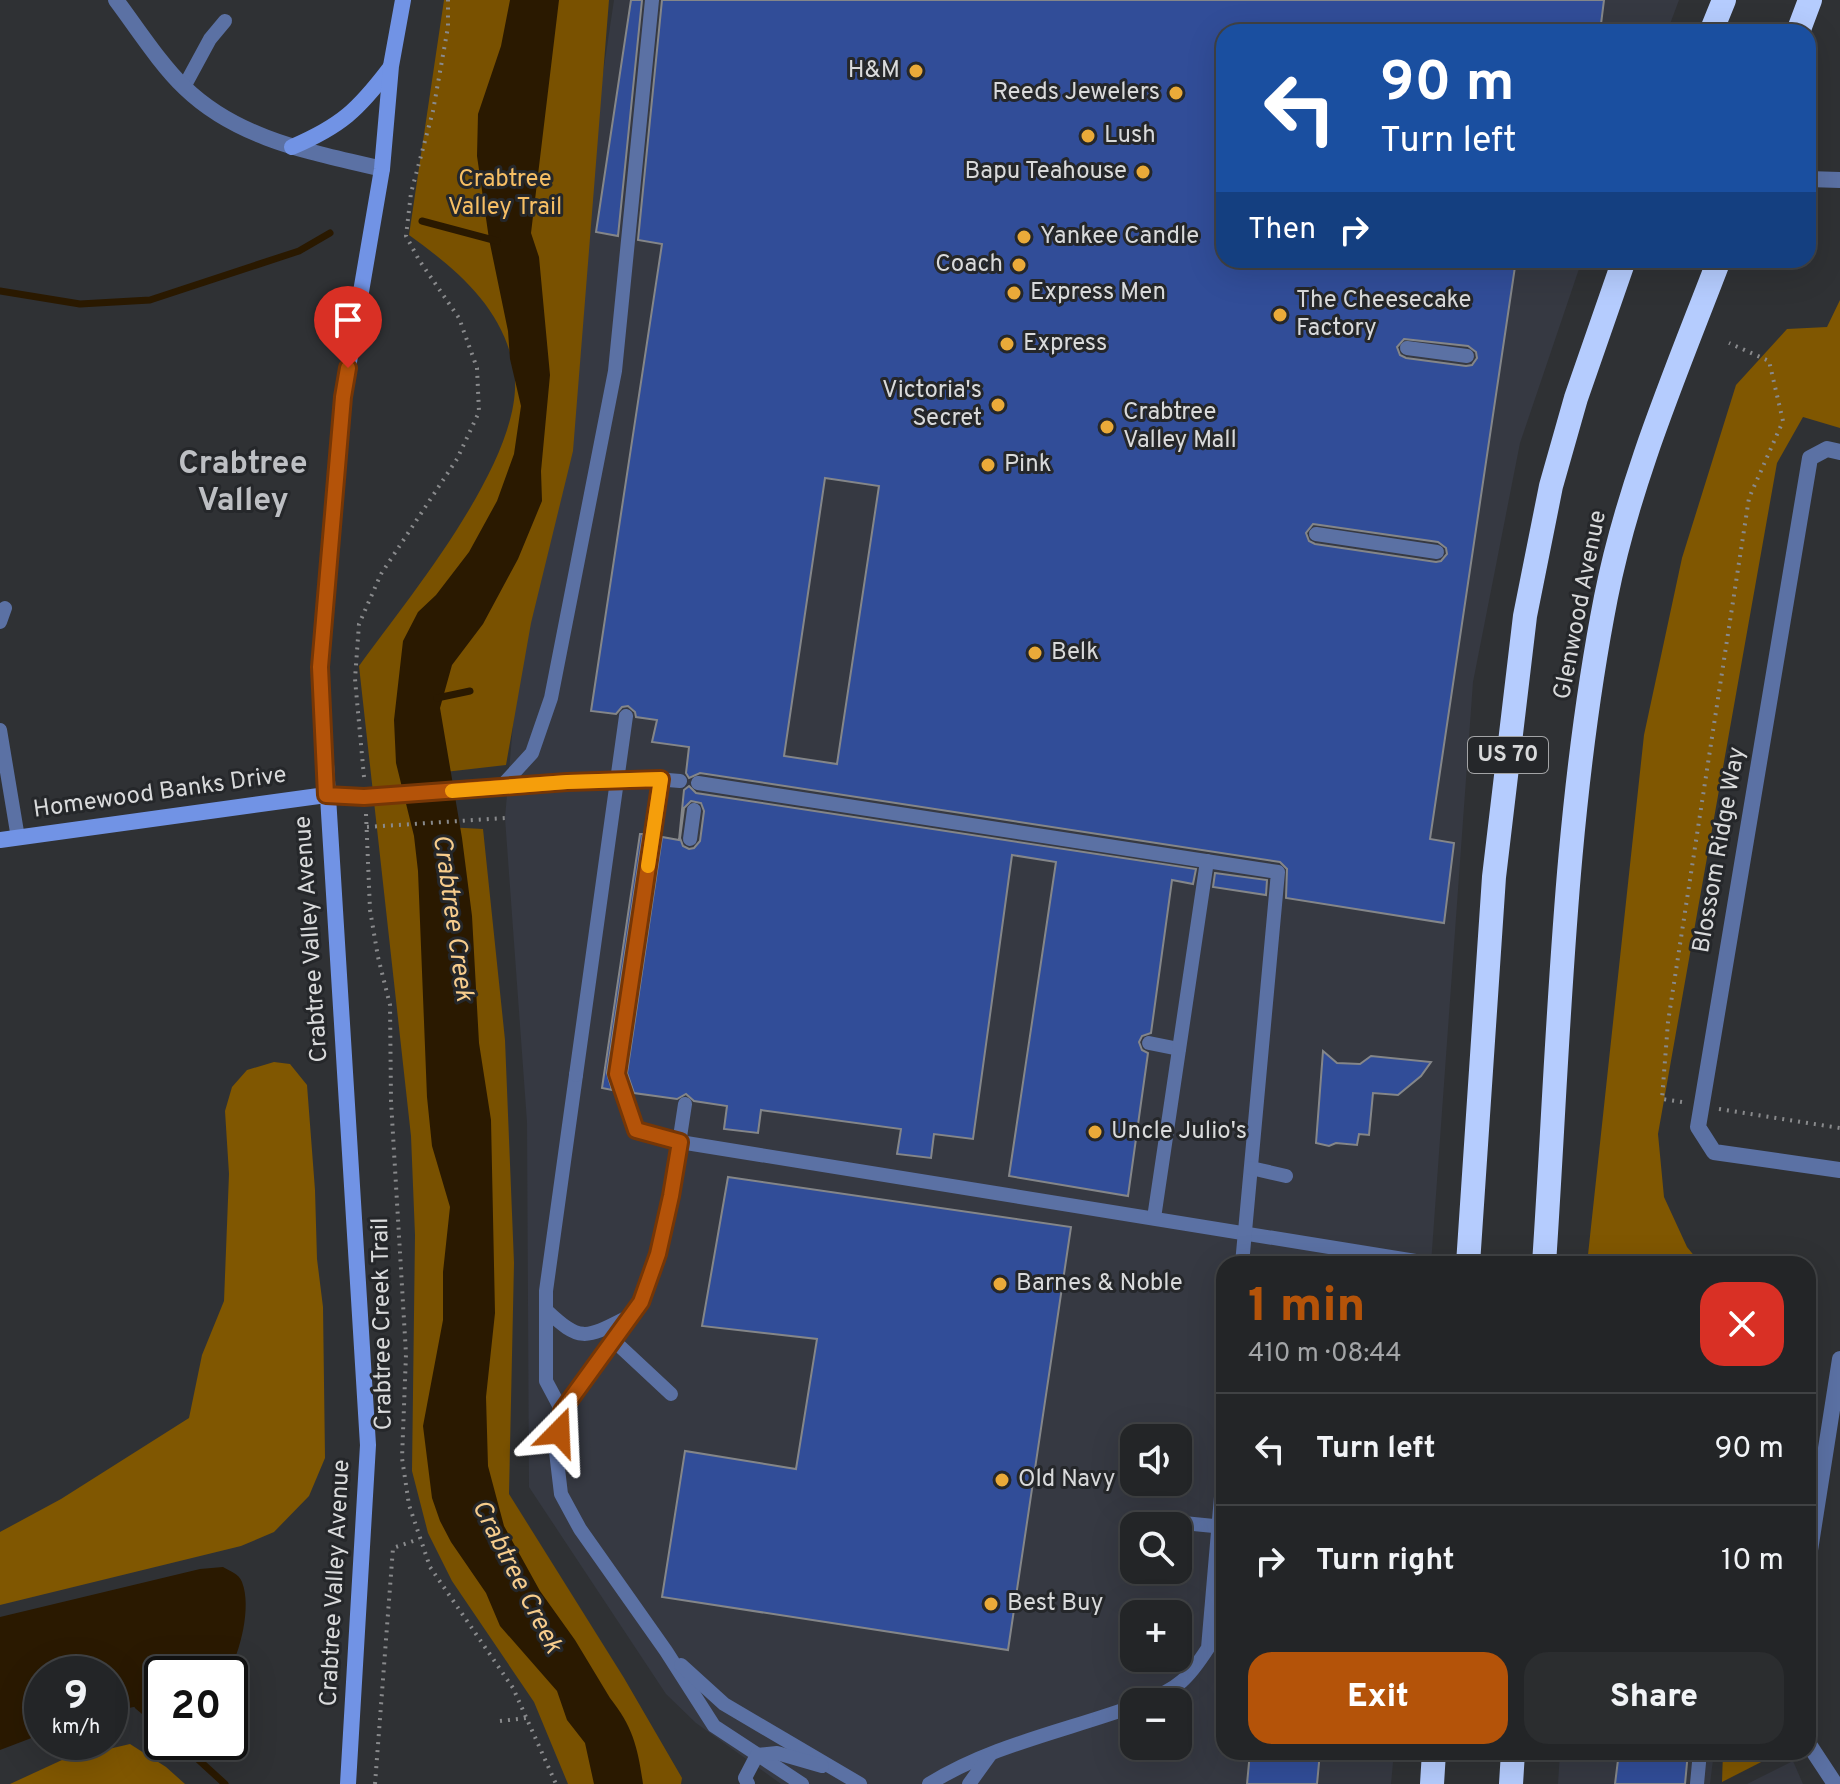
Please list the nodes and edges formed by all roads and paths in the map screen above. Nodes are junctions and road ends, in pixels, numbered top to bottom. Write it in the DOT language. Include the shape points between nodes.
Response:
graph roads {
  1 [pos="116,0"];
  2 [pos="403,0"];
  3 [pos="448,0"];
  4 [pos="652,0"];
  5 [pos="1724,0"];
  6 [pos="1810,0"];
  7 [pos="225,21"];
  8 [pos="1714,24"];
  9 [pos="1801,24"];
  10 [pos="391,66"];
  11 [pos="184,87"];
  12 [pos="292,147"];
  13 [pos="382,169"];
  14 [pos="1816,179"];
  15 [pos="1840,180"];
  16 [pos="1621,268"];
  17 [pos="1716,268"];
  18 [pos="1729,343"];
  19 [pos="1407,348"];
  20 [pos="1467,356"];
  21 [pos="1840,452"];
  22 [pos="1316,534"];
  23 [pos="1437,552"];
  24 [pos="626,716"];
  25 [pos="0,730"];
  26 [pos="363,769"];
  27 [pos="661,779"];
  28 [pos="680,781"];
  29 [pos="698,783"];
  30 [pos="499,789"];
  31 [pos="326,795"];
  32 [pos="694,810"];
  33 [pos="505,818"];
  34 [pos="18,838"];
  35 [pos="690,839"];
  36 [pos="0,840"];
  37 [pos="1207,861"];
  38 [pos="1149,1043"];
  39 [pos="1179,1049"];
  40 [pos="685,1104"];
  41 [pos="1690,1104"];
  42 [pos="1715,1108"];
  43 [pos="1840,1128"];
  44 [pos="680,1142"];
  45 [pos="1251,1168"];
  46 [pos="1840,1170"];
  47 [pos="1286,1176"];
  48 [pos="1154,1218"];
  49 [pos="1245,1233"];
  50 [pos="1243,1256"];
  51 [pos="1385,1256"];
  52 [pos="1469,1256"];
  53 [pos="1545,1256"];
  54 [pos="546,1310"];
  55 [pos="630,1316"];
  56 [pos="612,1339"];
  57 [pos="1840,1359"];
  58 [pos="671,1394"];
  59 [pos="562,1411"];
  60 [pos="1816,1512"];
  61 [pos="1192,1524"];
  62 [pos="1216,1527"];
  63 [pos="419,1539"];
  64 [pos="1216,1625"];
  65 [pos="666,1651"];
  66 [pos="1177,1688"];
  67 [pos="1120,1711"];
  68 [pos="527,1718"];
  69 [pos="500,1721"];
  70 [pos="993,1751"];
  71 [pos="757,1755"];
  72 [pos="1816,1755"];
  73 [pos="1434,1760"];
  74 [pos="1512,1760"];
  75 [pos="1699,1760"];
  76 [pos="845,1773"];
  77 [pos="348,1784"];
  78 [pos="375,1784"];
  79 [pos="556,1784"];
  80 [pos="748,1784"];
  81 [pos="802,1784"];
  82 [pos="860,1784"];
  83 [pos="929,1784"];
  84 [pos="969,1784"];
  85 [pos="1432,1784"];
  86 [pos="1511,1784"];
  87 [pos="1697,1784"];
  88 [pos="1835,1784"];
  1 -- 11 [label="street"];
  2 -- 10 [label="street, Crabtree Valley Avenue"];
  3 -- 26 [label="path" via="448,27 406,236 459,318 477,368 479,412 457,459 381,574 359,624 355,679"];
  4 -- 30 [label="lane" via="615,371 551,698 532,753"];
  5 -- 8 [label="highway"];
  6 -- 9 [label="highway"];
  7 -- 11 [label="lane"];
  10 -- 12 [label="street" via="343,121"];
  10 -- 13 [label="street, Crabtree Valley Avenue"];
  11 -- 12 [label="street" via="238,127"];
  12 -- 13 [label="street"];
  13 -- 31 [label="street, Crabtree Valley Avenue" via="343,397 320,667"];
  14 -- 15 [label="street"];
  16 -- 52 [label="highway, Glenwood Avenue / US 70" via="1551,486 1525,616 1494,877"];
  17 -- 53 [label="highway, Glenwood Avenue / US 70" via="1649,443 1604,610 1575,809"];
  18 -- 41 [label="path" via="1769,361 1783,421 1749,498 1668,1022 1662,1099"];
  19 -- 20 [label="lane"];
  21 -- 46 [label="street, Blossom Ridge Way" via="1827,449 1810,458 1698,1127 1714,1152"];
  22 -- 23 [label="lane"];
  24 -- 54 [label="lane, bridge"];
  25 -- 34 [label="lane"];
  27 -- 28 [label="lane"];
  27 -- 30 [label="lane"];
  27 -- 44 [label="lane" via="617,1074 636,1130"];
  29 -- 37 [label="lane"];
  30 -- 31 [label="lane"];
  31 -- 34 [label="street, Homewood Banks Drive"];
  31 -- 77 [label="street, Crabtree Valley Avenue" via="368,1445"];
  32 -- 35 [label="lane"];
  33 -- 63 [label="path, Crabtree Creek Trail" via="367,827 370,910 390,1005 406,1354 402,1458"];
  34 -- 36 [label="street, Homewood Banks Drive"];
  37 -- 39 [label="lane"];
  37 -- 45 [label="lane" via="1278,872"];
  38 -- 39 [label="lane"];
  39 -- 48 [label="lane"];
  40 -- 44 [label="lane"];
  42 -- 43 [label="path"];
  44 -- 48 [label="lane"];
  44 -- 55 [label="lane" via="658,1254 641,1302"];
  45 -- 47 [label="lane"];
  45 -- 49 [label="lane"];
  48 -- 49 [label="lane"];
  49 -- 50 [label="lane"];
  49 -- 51 [label="lane"];
  54 -- 55 [label="lane" via="569,1331 595,1334"];
  54 -- 59 [label="lane" via="546,1381"];
  55 -- 56 [label="lane"];
  56 -- 58 [label="lane"];
  56 -- 59 [label="lane"];
  57 -- 60 [label="street"];
  59 -- 65 [label="lane" via="556,1452 561,1494"];
  61 -- 62 [label="lane"];
  63 -- 68 [label="path, Crabtree Creek Trail" via="430,1567 513,1688"];
  63 -- 78 [label="path" via="393,1548"];
  64 -- 66 [label="lane" via="1208,1648"];
  65 -- 71 [label="lane" via="714,1726"];
  65 -- 76 [label="lane" via="724,1704"];
  67 -- 70 [label="lane"];
  68 -- 69 [label="path"];
  68 -- 79 [label="path, Crabtree Creek Trail"];
  70 -- 83 [label="lane"];
  70 -- 84 [label="lane"];
  71 -- 76 [label="lane" via="777,1753"];
  71 -- 80 [label="lane" via="745,1778"];
  71 -- 81 [label="lane"];
  72 -- 88 [label="street"];
  73 -- 85 [label="highway"];
  74 -- 86 [label="highway"];
  75 -- 87 [label="lane"];
  76 -- 82 [label="lane"];
}
